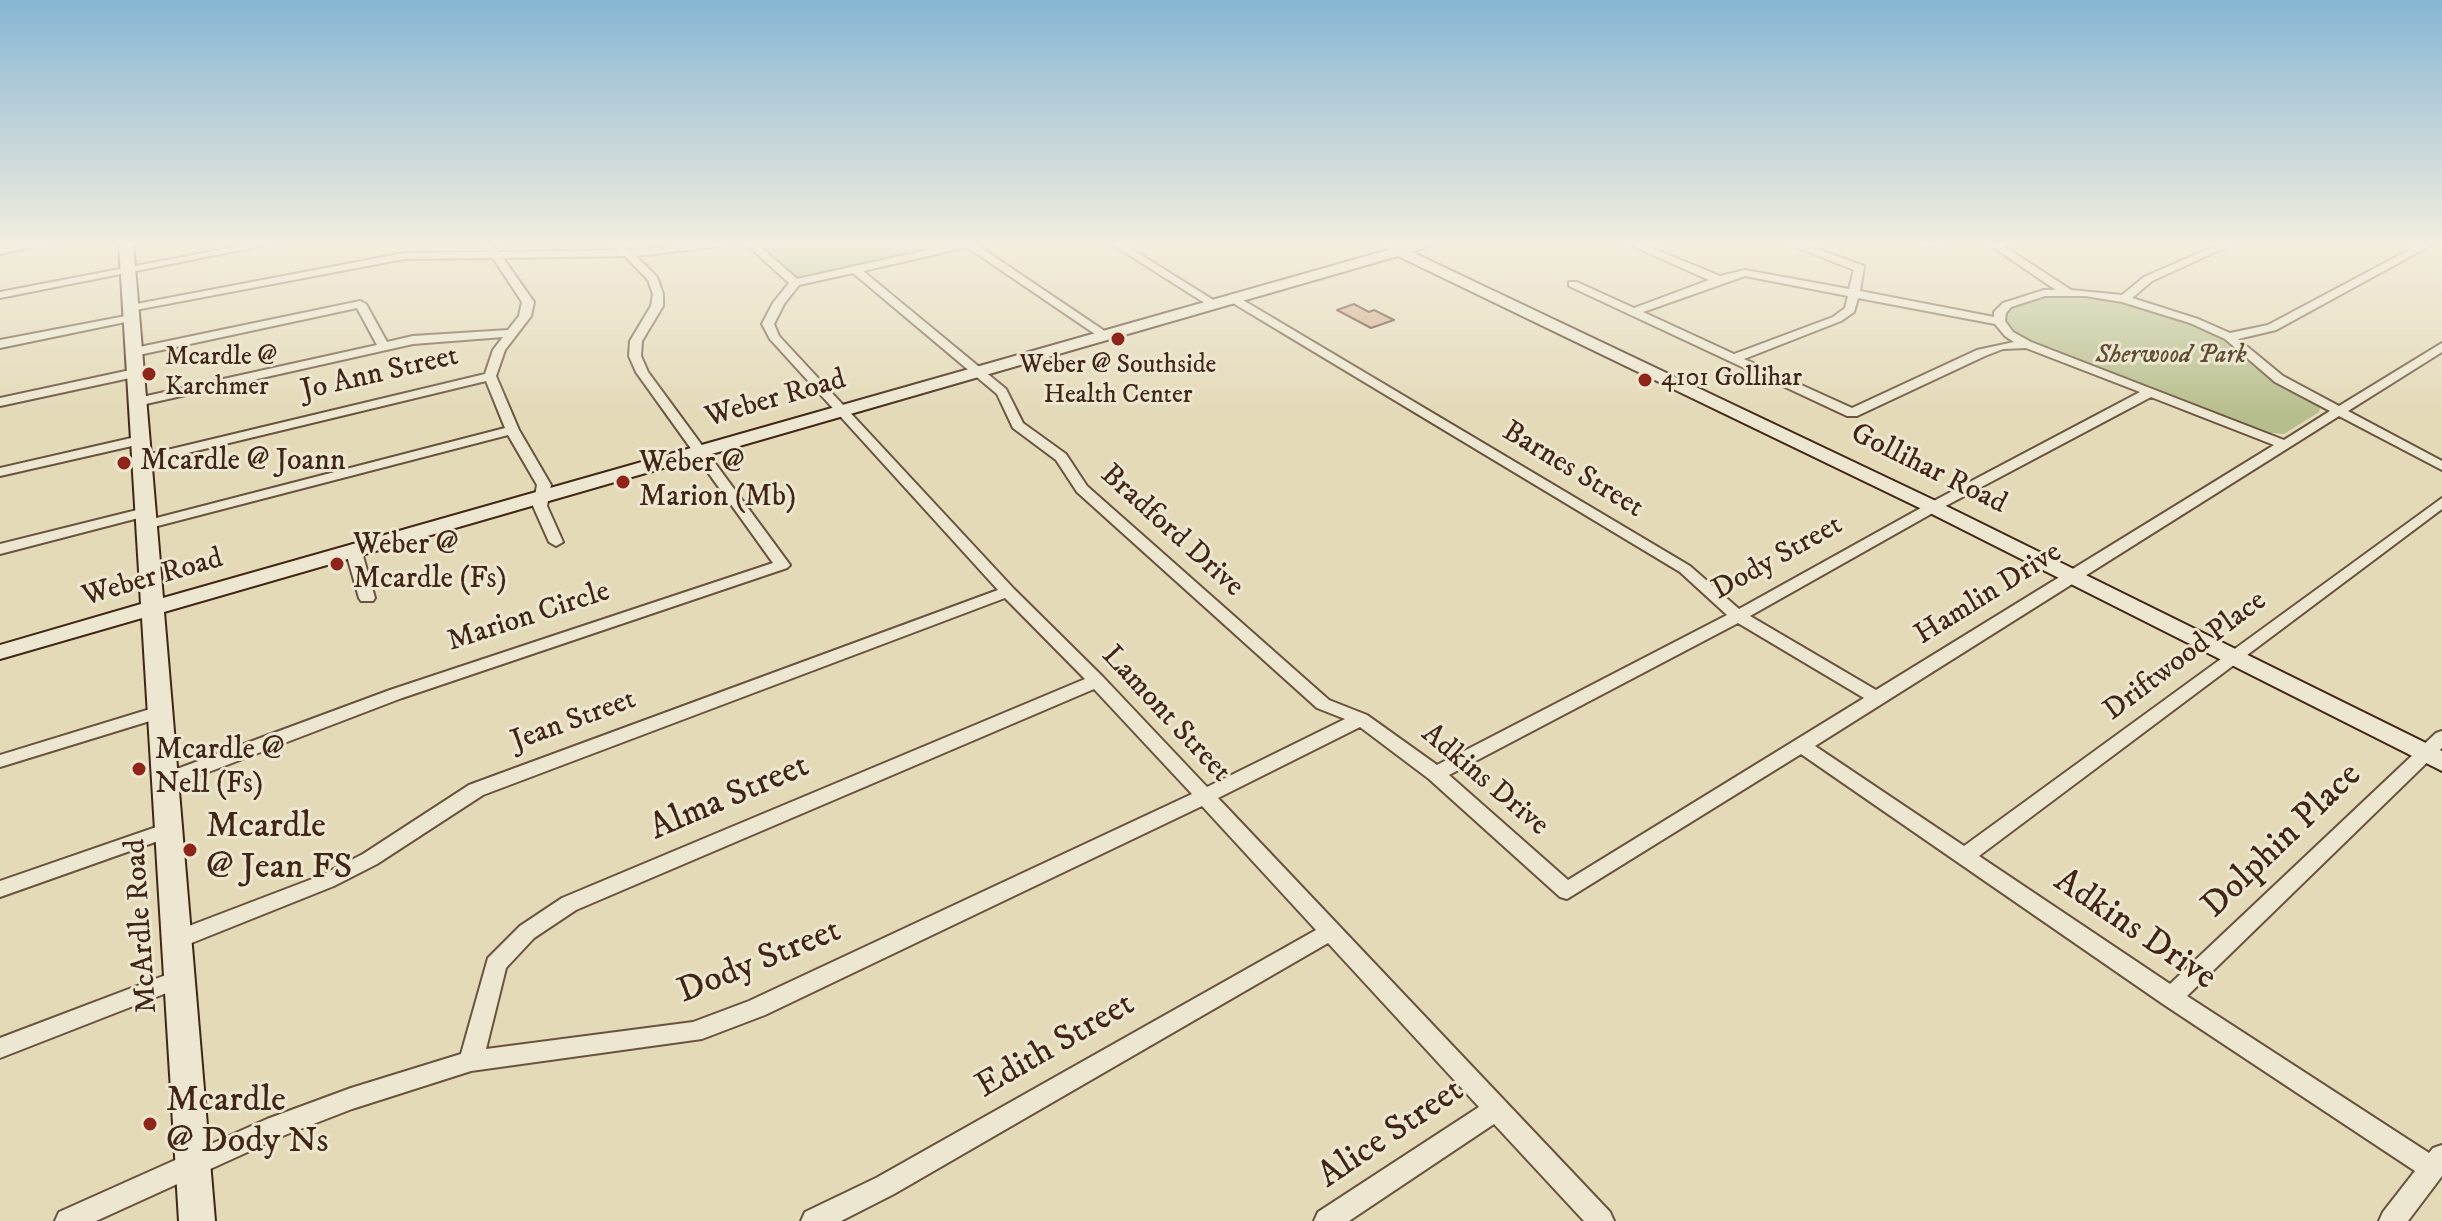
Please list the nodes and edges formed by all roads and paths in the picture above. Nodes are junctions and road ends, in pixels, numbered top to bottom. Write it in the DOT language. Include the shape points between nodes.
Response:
graph roads {
  1 [pos="130,300"];
  2 [pos="189,300"];
  3 [pos="527,300"];
  4 [pos="658,300"];
  5 [pos="781,300"];
  6 [pos="891,300"];
  7 [pos="1053,300"];
  8 [pos="1207,300"];
  9 [pos="1224,300"];
  10 [pos="1235,300"];
  11 [pos="1501,300"];
  12 [pos="1610,300"];
  13 [pos="1666,300"];
  14 [pos="1851,300"];
  15 [pos="1889,300"];
  16 [pos="2016,300"];
  17 [pos="2127,300"];
  18 [pos="2324,300"];
  19 [pos="1212,303"];
  20 [pos="1636,311"];
  21 [pos="131,313"];
  22 [pos="1999,321"];
  23 [pos="514,333"];
  24 [pos="1105,336"];
  25 [pos="2229,337"];
  26 [pos="0,344"];
  27 [pos="2027,344"];
  28 [pos="383,345"];
  29 [pos="2442,347"];
  30 [pos="1737,357"];
  31 [pos="134,363"];
  32 [pos="977,373"];
  33 [pos="490,376"];
  34 [pos="2148,393"];
  35 [pos="0,402"];
  36 [pos="137,402"];
  37 [pos="839,411"];
  38 [pos="2337,412"];
  39 [pos="512,430"];
  40 [pos="2283,444"];
  41 [pos="141,450"];
  42 [pos="699,451"];
  43 [pos="2442,466"];
  44 [pos="0,472"];
  45 [pos="543,495"];
  46 [pos="2442,502"];
  47 [pos="1933,507"];
  48 [pos="146,519"];
  49 [pos="556,542"];
  50 [pos="0,549"];
  51 [pos="353,549"];
  52 [pos="2071,577"];
  53 [pos="1008,592"];
  54 [pos="367,598"];
  55 [pos="152,609"];
  56 [pos="1738,616"];
  57 [pos="0,652"];
  58 [pos="2235,656"];
  59 [pos="1097,681"];
  60 [pos="1878,699"];
  61 [pos="160,712"];
  62 [pos="1361,719"];
  63 [pos="1802,746"];
  64 [pos="2436,751"];
  65 [pos="0,761"];
  66 [pos="1436,774"];
  67 [pos="165,781"];
  68 [pos="1203,797"];
  69 [pos="168,830"];
  70 [pos="1963,857"];
  71 [pos="0,889"];
  72 [pos="1567,891"];
  73 [pos="1332,931"];
  74 [pos="176,940"];
  75 [pos="179,979"];
  76 [pos="2171,997"];
  77 [pos="0,1048"];
  78 [pos="471,1061"];
  79 [pos="1496,1109"];
  80 [pos="2436,1162"];
  81 [pos="193,1166"];
  82 [pos="68,1221"];
  83 [pos="197,1221"];
  84 [pos="814,1221"];
  85 [pos="1327,1221"];
  86 [pos="1601,1221"];
  87 [pos="2392,1221"];
  1 -- 21 [label="main road, McArdle Road"];
  2 -- 21 [label="street"];
  3 -- 23 [label="street" via="525,316"];
  4 -- 42 [label="street" via="636,341 635,356"];
  5 -- 37 [label="street, Lamont Street" via="768,324 774,337"];
  6 -- 32 [label="street, Bradford Drive"];
  7 -- 24 [label="street"];
  8 -- 19 [label="street"];
  9 -- 19 [label="main road, Weber Road"];
  10 -- 56 [label="street, Barnes Street" via="1685,569"];
  11 -- 47 [label="main road, Gollihar Road"];
  12 -- 20 [label="street"];
  13 -- 20 [label="street"];
  14 -- 30 [label="street" via="1850,310 1837,319"];
  15 -- 22 [label="street"];
  16 -- 22 [label="street" via="2000,312"];
  17 -- 25 [label="street"];
  18 -- 25 [label="street" via="2272,328"];
  19 -- 24 [label="main road, Weber Road"];
  20 -- 30 [label="street"];
  21 -- 26 [label="street"];
  21 -- 31 [label="main road, McArdle Road"];
  22 -- 27 [label="street"];
  23 -- 28 [label="street"];
  23 -- 33 [label="street" via="499,350"];
  24 -- 32 [label="main road, Weber Road"];
  25 -- 38 [label="street" via="2279,379"];
  27 -- 30 [label="street" via="1981,353 1852,413"];
  27 -- 34 [label="street"];
  28 -- 31 [label="street" via="360,304"];
  28 -- 36 [label="street"];
  29 -- 38 [label="street, Hamlin Drive"];
  31 -- 35 [label="street"];
  31 -- 36 [label="main road, McArdle Road"];
  32 -- 37 [label="main road, Weber Road"];
  32 -- 62 [label="street, Bradford Drive" via="1002,392 1018,425 1061,457 1082,489 1323,704"];
  33 -- 39 [label="street"];
  33 -- 41 [label="street, Jo Ann Street"];
  34 -- 40 [label="street"];
  34 -- 47 [label="street, Dody Street"];
  36 -- 41 [label="main road, McArdle Road"];
  37 -- 42 [label="main road, Weber Road"];
  37 -- 53 [label="street, Lamont Street"];
  38 -- 40 [label="street, Hamlin Drive"];
  38 -- 43 [label="street"];
  39 -- 45 [label="street" via="544,485"];
  39 -- 48 [label="street"];
  40 -- 52 [label="street, Hamlin Drive"];
  41 -- 44 [label="street, Jo Ann Street"];
  41 -- 48 [label="main road, McArdle Road"];
  42 -- 45 [label="main road, Weber Road"];
  42 -- 67 [label="street, Marion Circle" via="782,565 396,694"];
  45 -- 49 [label="street" via="540,506"];
  45 -- 51 [label="main road, Weber Road"];
  46 -- 58 [label="street, Driftwood Place"];
  47 -- 52 [label="main road, Gollihar Road"];
  47 -- 56 [label="street, Dody Street"];
  48 -- 50 [label="street"];
  48 -- 55 [label="main road, McArdle Road"];
  51 -- 54 [label="street"];
  51 -- 55 [label="main road, Weber Road"];
  52 -- 58 [label="main road, Gollihar Road"];
  52 -- 60 [label="street, Hamlin Drive"];
  53 -- 59 [label="street, Lamont Street"];
  53 -- 74 [label="street, Jean Street" via="476,790 327,881"];
  55 -- 57 [label="main road, Weber Road"];
  55 -- 61 [label="main road, McArdle Road"];
  56 -- 60 [label="street, Barnes Street"];
  56 -- 66 [label="street, Dody Street"];
  58 -- 64 [label="main road, Gollihar Road"];
  58 -- 70 [label="street, Driftwood Place"];
  59 -- 68 [label="street, Lamont Street"];
  59 -- 78 [label="street, Alma Street" via="569,904 527,932 496,964"];
  60 -- 63 [label="street, Hamlin Drive"];
  61 -- 65 [label="street"];
  61 -- 67 [label="main road, McArdle Road"];
  62 -- 66 [label="street, Adkins Drive"];
  62 -- 68 [label="street, Dody Street"];
  63 -- 70 [label="street, Adkins Drive"];
  63 -- 72 [label="street, Hamlin Drive"];
  64 -- 76 [label="street, Dolphin Place"];
  66 -- 72 [label="street, Adkins Drive"];
  67 -- 69 [label="main road, McArdle Road"];
  68 -- 73 [label="street, Lamont Street"];
  68 -- 78 [label="street, Dody Street" via="814,982 694,1032"];
  69 -- 71 [label="street"];
  69 -- 74 [label="main road, McArdle Road"];
  70 -- 76 [label="street, Adkins Drive"];
  73 -- 79 [label="street, Lamont Street"];
  73 -- 84 [label="street, Edith Street" via="885,1186"];
  74 -- 75 [label="main road, McArdle Road"];
  75 -- 77 [label="street"];
  75 -- 81 [label="main road, McArdle Road"];
  76 -- 80 [label="street, Adkins Drive"];
  78 -- 81 [label="street, Dody Street" via="336,1104"];
  79 -- 85 [label="street, Alice Street"];
  79 -- 86 [label="street, Lamont Street"];
  80 -- 87 [label="street"];
  81 -- 82 [label="street, Dody Street"];
  81 -- 83 [label="main road, McArdle Road"];
}
